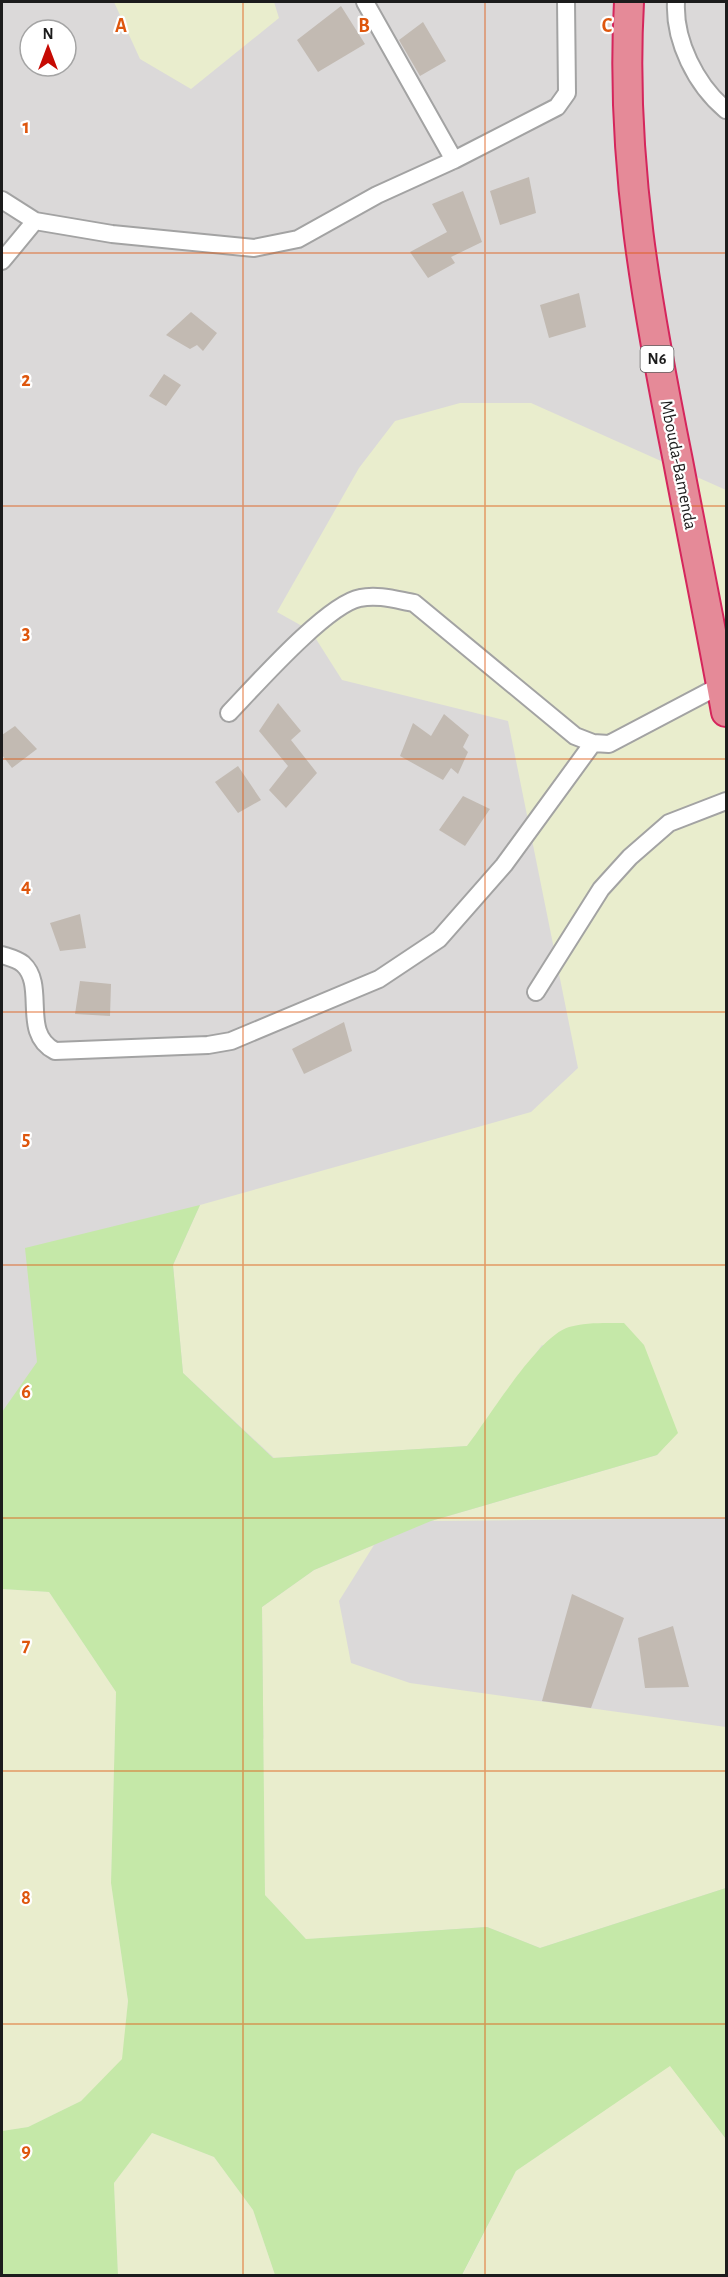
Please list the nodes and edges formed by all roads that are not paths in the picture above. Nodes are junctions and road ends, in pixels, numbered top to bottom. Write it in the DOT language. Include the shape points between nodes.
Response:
graph roads {
  1 [pos="364,2"];
  2 [pos="566,2"];
  3 [pos="629,2"];
  4 [pos="676,2"];
  5 [pos="726,110"];
  6 [pos="454,160"];
  7 [pos="2,200"];
  8 [pos="35,221"];
  9 [pos="2,261"];
  10 [pos="724,698"];
  11 [pos="229,713"];
  12 [pos="592,743"];
  13 [pos="726,801"];
  14 [pos="2,955"];
  15 [pos="536,992"];
  1 -- 6 [label="street"];
  2 -- 6 [label="street" via="567,93 543,117"];
  3 -- 10 [label="highway, Mbouda-Bamenda / N6" via="628,134 647,308"];
  4 -- 5 [label="street" via="675,15 685,53 701,81"];
  6 -- 8 [label="street" via="377,195 298,239 254,248 112,234"];
  7 -- 8 [label="street"];
  8 -- 9 [label="street"];
  10 -- 12 [label="street" via="609,744"];
  11 -- 12 [label="street" via="310,631 340,608 358,598 383,597 414,603 575,736"];
  12 -- 14 [label="street" via="504,865 439,939 379,979 231,1041 56,1051 45,1046 38,1036 30,977 24,965"];
  13 -- 15 [label="street" via="669,823 630,856 601,889"];
}
